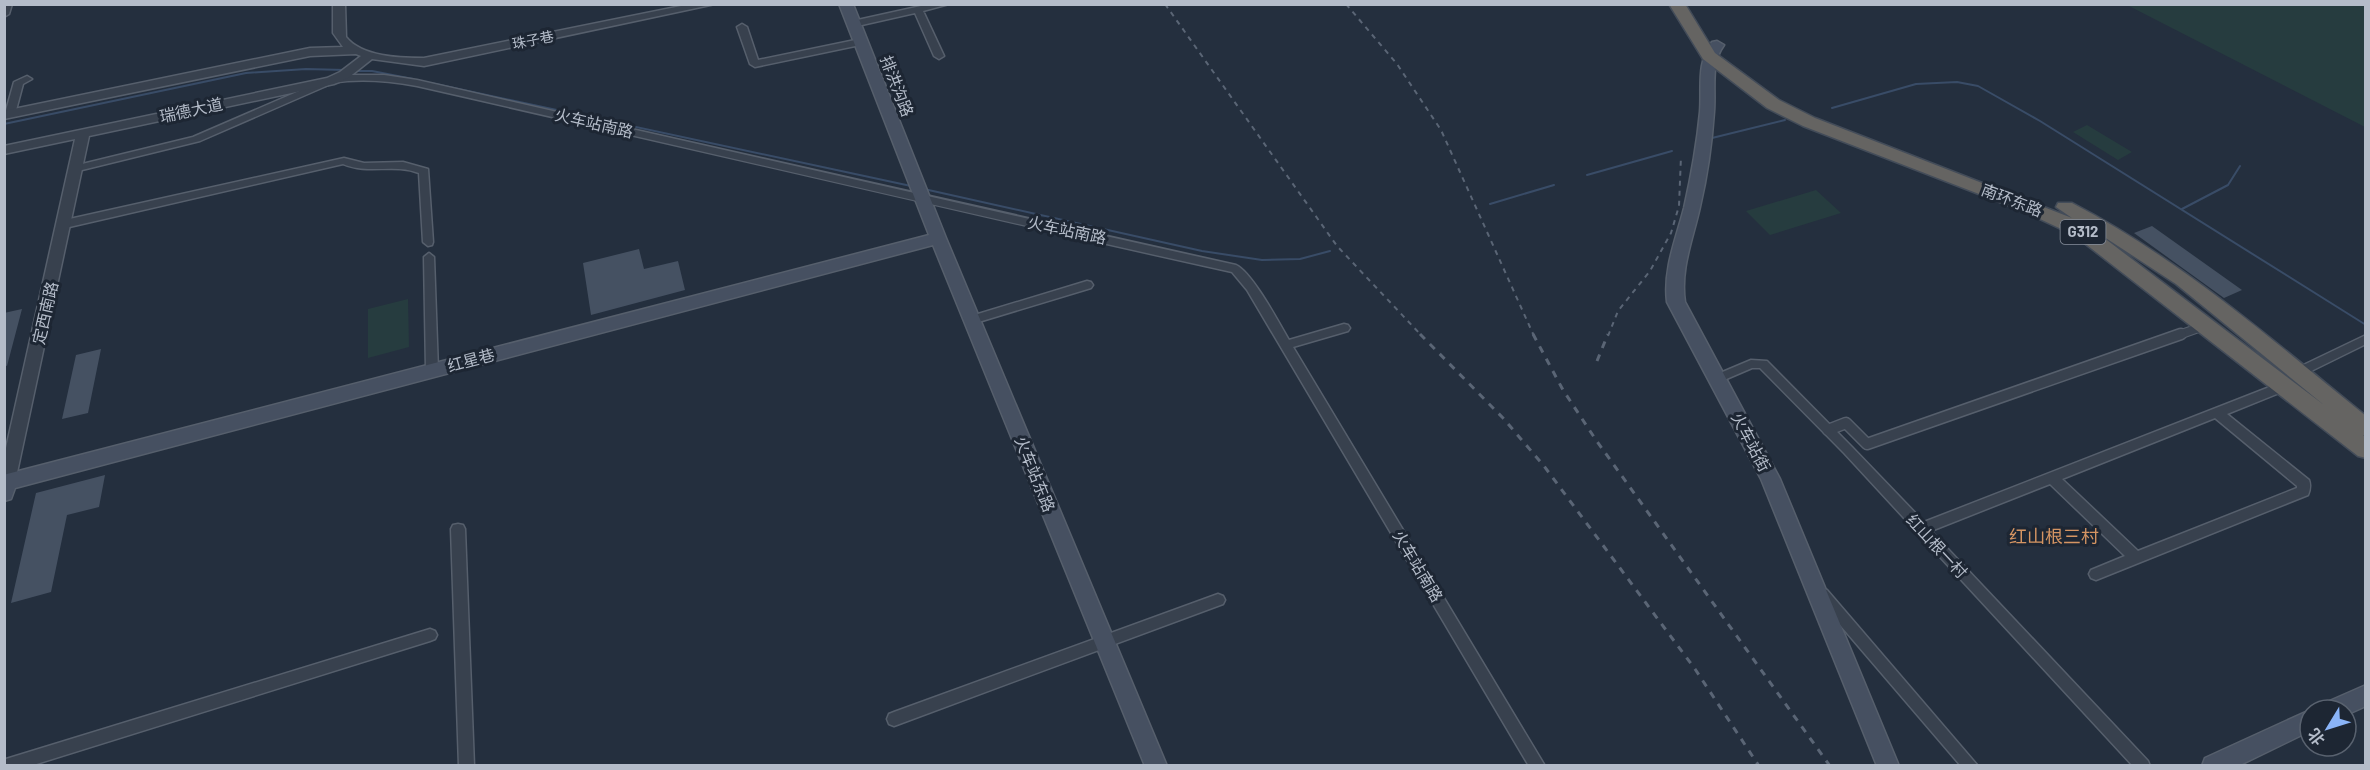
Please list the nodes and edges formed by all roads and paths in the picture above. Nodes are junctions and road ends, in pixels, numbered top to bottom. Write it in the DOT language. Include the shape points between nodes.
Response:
graph roads {
  1 [pos="8,4"];
  2 [pos="339,4"];
  3 [pos="710,4"];
  4 [pos="846,4"];
  5 [pos="945,4"];
  6 [pos="1677,4"];
  7 [pos="1692,4"];
  8 [pos="918,10"];
  9 [pos="4,14"];
  10 [pos="853,24"];
  11 [pos="742,27"];
  12 [pos="860,42"];
  13 [pos="357,50"];
  14 [pos="1713,51"];
  15 [pos="370,54"];
  16 [pos="939,56"];
  17 [pos="27,79"];
  18 [pos="330,81"];
  19 [pos="7,115"];
  20 [pos="83,133"];
  21 [pos="4,150"];
  22 [pos="78,168"];
  23 [pos="920,192"];
  24 [pos="65,224"];
  25 [pos="938,238"];
  26 [pos="428,243"];
  27 [pos="429,257"];
  28 [pos="1087,285"];
  29 [pos="972,320"];
  30 [pos="2204,326"];
  31 [pos="1344,328"];
  32 [pos="2366,339"];
  33 [pos="1286,345"];
  34 [pos="432,370"];
  35 [pos="1717,379"];
  36 [pos="2291,380"];
  37 [pos="2217,413"];
  38 [pos="2366,428"];
  39 [pos="1828,430"];
  40 [pos="2366,450"];
  41 [pos="2053,478"];
  42 [pos="5,486"];
  43 [pos="1922,529"];
  44 [pos="458,530"];
  45 [pos="2135,557"];
  46 [pos="2096,573"];
  47 [pos="1814,584"];
  48 [pos="1218,600"];
  49 [pos="430,635"];
  50 [pos="1104,641"];
  51 [pos="894,719"];
  52 [pos="2298,726"];
  53 [pos="6,765"];
  54 [pos="467,765"];
  55 [pos="1156,765"];
  56 [pos="1538,765"];
  57 [pos="1888,765"];
  58 [pos="1971,765"];
  59 [pos="2143,765"];
  60 [pos="2213,765"];
  1 -- 9 [label="street"];
  2 -- 13 [label="street" via="340,37"];
  3 -- 15 [label="street, 珠子巷" via="424,63"];
  4 -- 10 [label="main road, 排洪沟路"];
  5 -- 8 [label="street"];
  6 -- 14 [label="highway, 南环东路 / G312"];
  7 -- 14 [label="highway, 南环东路 / G312"];
  8 -- 10 [label="street"];
  8 -- 16 [label="street"];
  10 -- 12 [label="main road, 排洪沟路"];
  11 -- 12 [label="street" via="755,64"];
  12 -- 23 [label="main road, 排洪沟路"];
  13 -- 15 [label="street, 珠子巷"];
  13 -- 19 [label="street, 瑞德大道" via="310,52"];
  14 -- 30 [label="highway, 南环东路 / G312" via="1756,93 1809,122 2060,219 2096,240"];
  14 -- 35 [label="main road, 火车站街" via="1692,207 1679,251 1674,287 1683,320"];
  14 -- 36 [label="highway, 南环东路 / G312" via="1813,110 2065,207 2115,233 2155,259"];
  15 -- 18 [label="street, 瑞德大道"];
  17 -- 19 [label="street" via="19,82"];
  18 -- 20 [label="street, 瑞德大道"];
  18 -- 22 [label="street, 火车站南路" via="196,139"];
  18 -- 23 [label="street, 火车站南路" via="367,76 417,83 825,175"];
  20 -- 21 [label="street, 瑞德大道"];
  20 -- 22 [label="street, 定西南路"];
  22 -- 24 [label="street, 定西南路"];
  23 -- 25 [label="main road, 火车站东路"];
  23 -- 33 [label="street, 火车站南路" via="1227,266 1243,275"];
  24 -- 26 [label="street" via="344,161 368,168 400,163 424,171"];
  24 -- 42 [label="street, 定西南路"];
  25 -- 29 [label="main road, 火车站东路"];
  25 -- 34 [label="main road, 红星巷"];
  27 -- 34 [label="street"];
  28 -- 29 [label="street"];
  29 -- 50 [label="main road, 火车站东路"];
  30 -- 36 [label="highway, 南环东路 / G312"];
  30 -- 39 [label="street" via="1867,444 1846,423"];
  31 -- 33 [label="street"];
  32 -- 36 [label="street"];
  33 -- 56 [label="street, 火车站南路"];
  34 -- 42 [label="main road, 红星巷"];
  35 -- 39 [label="street, 红山根一村" via="1751,364 1763,364"];
  35 -- 47 [label="main road, 火车站街" via="1770,479"];
  36 -- 37 [label="street"];
  36 -- 38 [label="highway, 南环东路 / G312"];
  36 -- 40 [label="highway, 南环东路 / G312"];
  37 -- 41 [label="street"];
  37 -- 45 [label="street" via="2304,484 2303,491"];
  39 -- 43 [label="street, 红山根一村"];
  41 -- 43 [label="street"];
  41 -- 45 [label="street"];
  43 -- 59 [label="street, 红山根一村"];
  44 -- 54 [label="street"];
  45 -- 46 [label="street"];
  47 -- 57 [label="main road, 火车站街"];
  47 -- 58 [label="street"];
  48 -- 50 [label="street"];
  49 -- 53 [label="street"];
  50 -- 51 [label="street"];
  50 -- 55 [label="main road, 火车站东路"];
  52 -- 60 [label="main road"];
}
